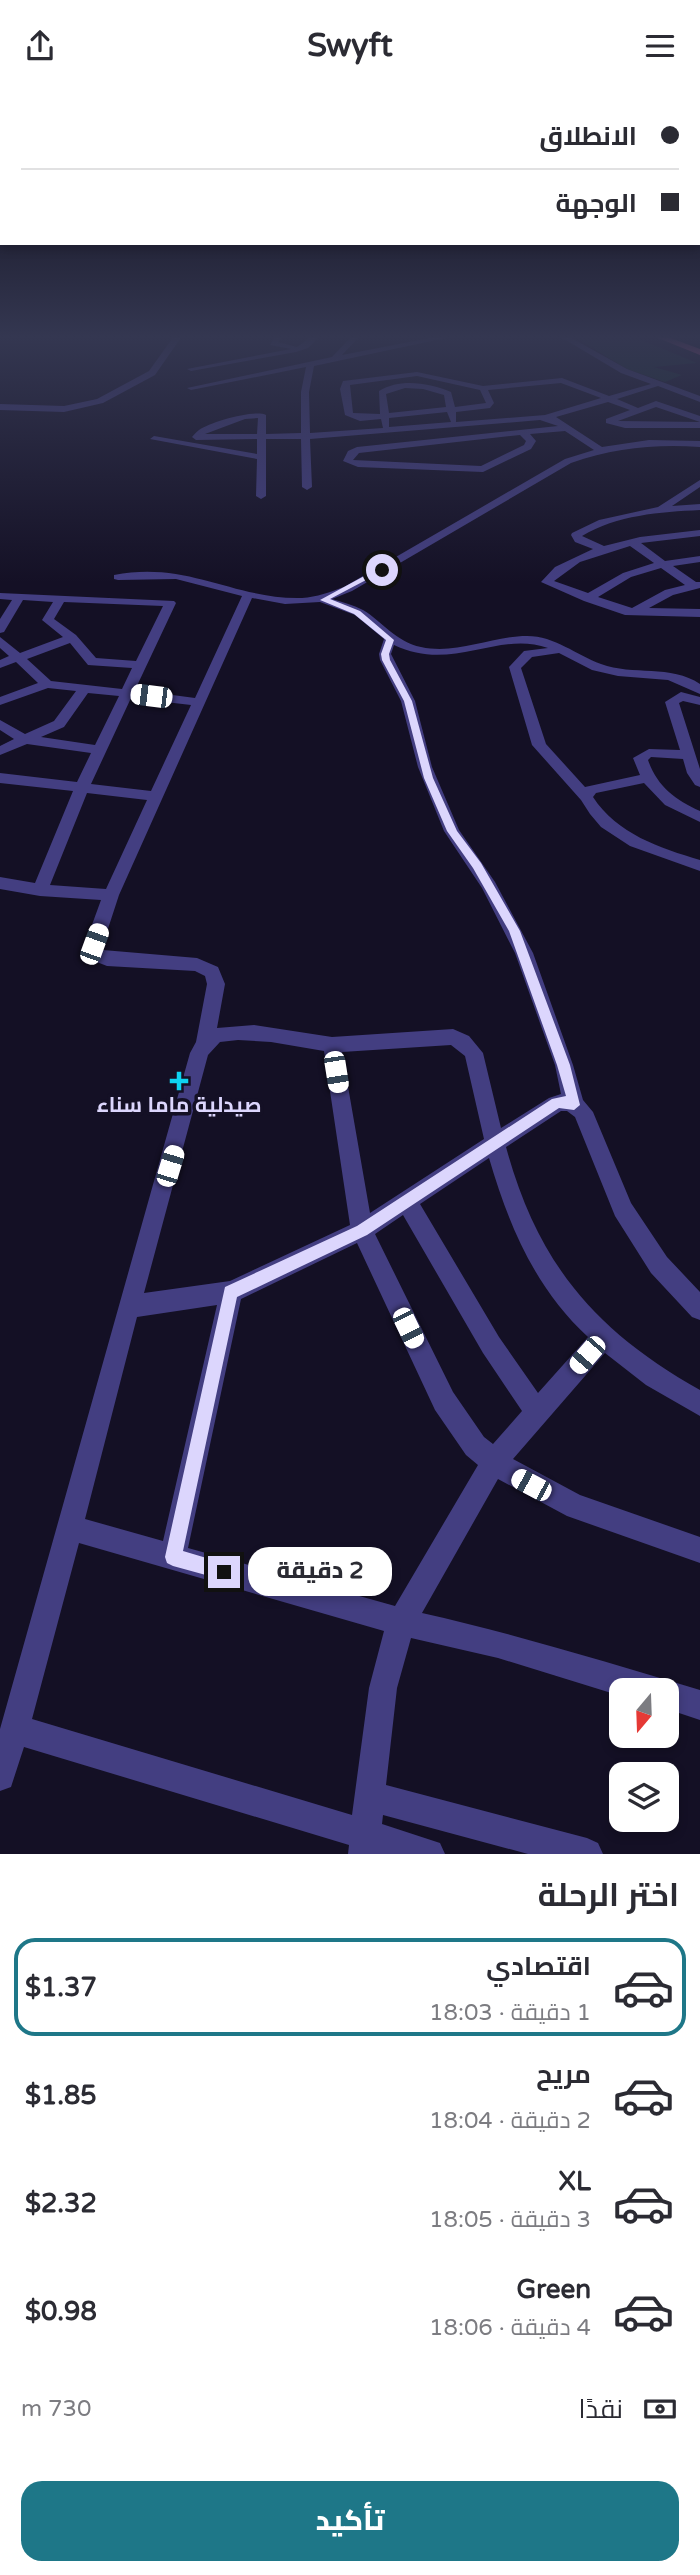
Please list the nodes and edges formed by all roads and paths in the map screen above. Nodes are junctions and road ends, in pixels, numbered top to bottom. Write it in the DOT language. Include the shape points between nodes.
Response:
graph roads {
  1 [pos="242,418"];
  2 [pos="263,418"];
  3 [pos="306,418"];
  4 [pos="384,418"];
  5 [pos="453,418"];
  6 [pos="531,418"];
  7 [pos="550,418"];
  8 [pos="616,418"];
  9 [pos="454,424"];
  10 [pos="700,425"];
  11 [pos="566,428"];
  12 [pos="386,431"];
  13 [pos="523,433"];
  14 [pos="262,436"];
  15 [pos="306,436"];
  16 [pos="196,437"];
  17 [pos="154,439"];
  18 [pos="459,440"];
  19 [pos="428,444"];
  20 [pos="700,444"];
  21 [pos="187,445"];
  22 [pos="389,447"];
  23 [pos="600,449"];
  24 [pos="261,457"];
  25 [pos="395,465"];
  26 [pos="431,467"];
  27 [pos="307,487"];
  28 [pos="697,488"];
  29 [pos="261,496"];
  30 [pos="700,507"];
  31 [pos="657,510"];
  32 [pos="700,534"];
  33 [pos="633,543"];
  34 [pos="606,550"];
  35 [pos="700,559"];
  36 [pos="662,563"];
  37 [pos="118,577"];
  38 [pos="697,585"];
  39 [pos="248,595"];
  40 [pos="0,596"];
  41 [pos="20,596"];
  42 [pos="61,598"];
  43 [pos="588,599"];
  44 [pos="324,600"];
  45 [pos="632,613"];
  46 [pos="700,613"];
  47 [pos="3,618"];
  48 [pos="0,629"];
  49 [pos="72,638"];
  50 [pos="390,640"];
  51 [pos="0,641"];
  52 [pos="564,649"];
  53 [pos="18,657"];
  54 [pos="0,664"];
  55 [pos="140,665"];
  56 [pos="47,684"];
  57 [pos="85,688"];
  58 [pos="700,690"];
  59 [pos="127,693"];
  60 [pos="0,701"];
  61 [pos="700,701"];
  62 [pos="200,702"];
  63 [pos="0,724"];
  64 [pos="23,739"];
  65 [pos="100,750"];
  66 [pos="0,751"];
  67 [pos="692,753"];
  68 [pos="0,778"];
  69 [pos="648,778"];
  70 [pos="700,782"];
  71 [pos="82,787"];
  72 [pos="157,796"];
  73 [pos="586,797"];
  74 [pos="700,817"];
  75 [pos="700,866"];
  76 [pos="0,883"];
  77 [pos="40,890"];
  78 [pos="111,895"];
  79 [pos="205,1043"];
  80 [pos="332,1045"];
  81 [pos="574,1105"];
  82 [pos="494,1142"];
  83 [pos="405,1201"];
  84 [pos="362,1230"];
  85 [pos="231,1292"];
  86 [pos="128,1307"];
  87 [pos="700,1309"];
  88 [pos="604,1336"];
  89 [pos="700,1404"];
  90 [pos="537,1412"];
  91 [pos="494,1462"];
  92 [pos="68,1527"];
  93 [pos="700,1550"];
  94 [pos="173,1557"];
  95 [pos="401,1622"];
  96 [pos="610,1678"];
  97 [pos="679,1699"];
  98 [pos="700,1705"];
  99 [pos="16,1729"];
  100 [pos="0,1776"];
  101 [pos="370,1796"];
  102 [pos="366,1845"];
  103 [pos="429,1854"];
  104 [pos="587,1854"];
  1 -- 16 [label="street" via="208,428"];
  2 -- 14 [label="street"];
  3 -- 15 [label="street"];
  4 -- 12 [label="street"];
  5 -- 9 [label="street"];
  6 -- 9 [label="street"];
  7 -- 11 [label="street"];
  8 -- 10 [label="street" via="609,421"];
  9 -- 12 [label="street"];
  9 -- 18 [label="street"];
  11 -- 13 [label="street"];
  11 -- 23 [label="street"];
  12 -- 15 [label="street"];
  12 -- 22 [label="street"];
  13 -- 18 [label="street"];
  13 -- 26 [label="street" via="531,441 528,447 488,468"];
  14 -- 15 [label="street"];
  14 -- 16 [label="street"];
  14 -- 24 [label="street"];
  15 -- 27 [label="street"];
  16 -- 21 [label="street"];
  17 -- 21 [label="street"];
  18 -- 19 [label="street"];
  19 -- 22 [label="street"];
  19 -- 26 [label="street"];
  20 -- 23 [label="street"];
  21 -- 24 [label="street"];
  22 -- 25 [label="street"];
  22 -- 25 [label="street" via="353,451 348,461"];
  23 -- 44 [label="street" via="568,461"];
  24 -- 29 [label="street"];
  25 -- 26 [label="street"];
  28 -- 31 [label="street"];
  30 -- 31 [label="street"];
  31 -- 34 [label="street" via="576,535"];
  32 -- 33 [label="street"];
  33 -- 34 [label="street"];
  33 -- 36 [label="street"];
  34 -- 43 [label="street" via="574,562 547,581"];
  35 -- 36 [label="street"];
  36 -- 38 [label="street"];
  36 -- 43 [label="street" via="612,580"];
  37 -- 39 [label="street" via="183,576"];
  38 -- 45 [label="street" via="669,592"];
  39 -- 44 [label="street" via="300,603"];
  39 -- 62 [label="street"];
  40 -- 41 [label="street"];
  41 -- 42 [label="street"];
  41 -- 47 [label="street"];
  42 -- 49 [label="street" via="48,619"];
  42 -- 55 [label="street" via="170,603"];
  43 -- 45 [label="street"];
  44 -- 50 [label="street" via="357,612"];
  45 -- 46 [label="street"];
  47 -- 48 [label="street"];
  49 -- 53 [label="street"];
  49 -- 55 [label="street" via="92,661"];
  50 -- 52 [label="street" via="430,653 527,640"];
  50 -- 81 [label="street" via="386,660 408,701 429,778 452,831 514,931 564,1065"];
  51 -- 53 [label="street"];
  52 -- 58 [label="street" via="600,668 675,678"];
  52 -- 73 [label="street" via="524,655 514,669 539,745"];
  53 -- 54 [label="street"];
  53 -- 56 [label="street"];
  55 -- 59 [label="street"];
  56 -- 57 [label="street"];
  56 -- 60 [label="street"];
  57 -- 59 [label="street"];
  57 -- 64 [label="street" via="59,724"];
  59 -- 62 [label="street"];
  59 -- 65 [label="street"];
  61 -- 67 [label="street" via="681,696 672,702"];
  62 -- 72 [label="street"];
  63 -- 64 [label="street"];
  64 -- 65 [label="street"];
  64 -- 66 [label="street"];
  65 -- 71 [label="street"];
  67 -- 69 [label="street" via="642,755"];
  67 -- 70 [label="street"];
  68 -- 71 [label="street"];
  69 -- 73 [label="street" via="591,789"];
  69 -- 74 [label="street" via="662,797"];
  71 -- 72 [label="street"];
  71 -- 77 [label="street"];
  72 -- 78 [label="street"];
  73 -- 75 [label="street" via="619,831"];
  76 -- 77 [label="street"];
  77 -- 78 [label="street"];
  78 -- 79 [label="street" via="94,944 95,954 107,959 197,965 212,972 216,984"];
  79 -- 80 [label="street" via="223,1033 235,1033"];
  79 -- 86 [label="street"];
  80 -- 82 [label="street" via="432,1037 462,1041 474,1053"];
  80 -- 84 [label="street"];
  81 -- 82 [label="street" via="556,1103"];
  81 -- 87 [label="street" via="583,1112 623,1209 659,1265"];
  82 -- 83 [label="street"];
  82 -- 88 [label="street" via="538,1258"];
  83 -- 84 [label="street"];
  83 -- 90 [label="street"];
  84 -- 85 [label="street"];
  84 -- 91 [label="street" via="444,1401 475,1446"];
  85 -- 86 [label="street"];
  85 -- 94 [label="street"];
  86 -- 92 [label="street"];
  88 -- 89 [label="street" via="643,1370"];
  88 -- 90 [label="street"];
  90 -- 91 [label="street"];
  91 -- 93 [label="street" via="576,1507"];
  91 -- 95 [label="street"];
  92 -- 94 [label="street"];
  92 -- 99 [label="street"];
  94 -- 95 [label="street"];
  95 -- 96 [label="street" via="498,1644"];
  95 -- 101 [label="street" via="383,1688"];
  97 -- 98 [label="street"];
  99 -- 100 [label="street"];
  99 -- 102 [label="street"];
  101 -- 102 [label="street"];
  101 -- 104 [label="street"];
  102 -- 103 [label="street"];
}
